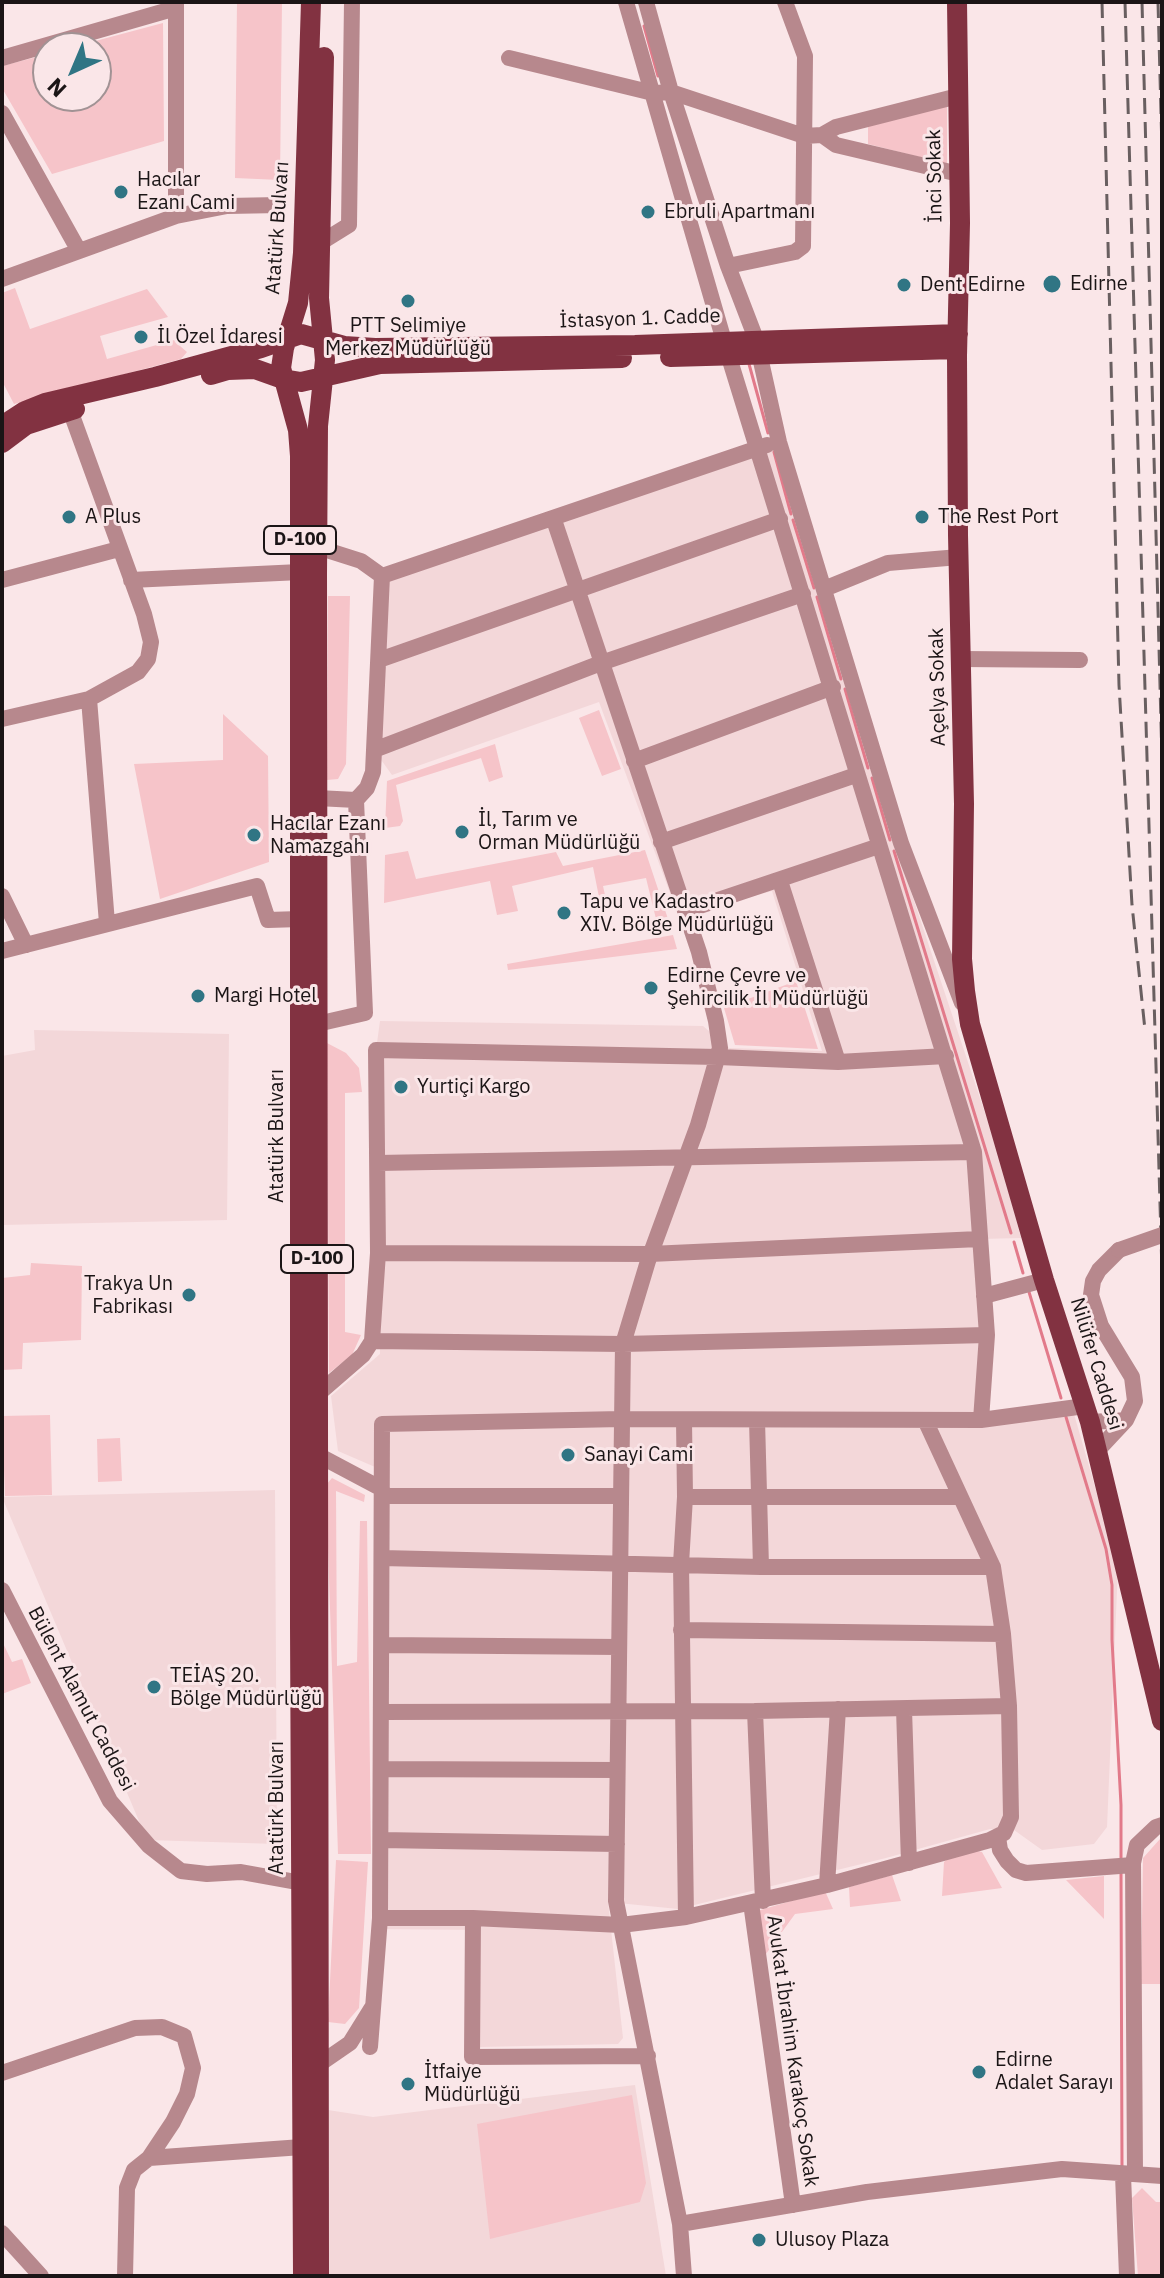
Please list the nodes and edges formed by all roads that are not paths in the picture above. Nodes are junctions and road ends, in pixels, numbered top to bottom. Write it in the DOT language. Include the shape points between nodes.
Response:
graph roads {
  1 [pos="311,2"];
  2 [pos="325,2"];
  3 [pos="352,2"];
  4 [pos="626,2"];
  5 [pos="646,2"];
  6 [pos="785,2"];
  7 [pos="957,2"];
  8 [pos="176,5"];
  9 [pos="2,58"];
  10 [pos="509,58"];
  11 [pos="671,92"];
  12 [pos="653,93"];
  13 [pos="958,96"];
  14 [pos="2,113"];
  15 [pos="822,135"];
  16 [pos="804,136"];
  17 [pos="959,174"];
  18 [pos="280,205"];
  19 [pos="176,216"];
  20 [pos="320,243"];
  21 [pos="79,251"];
  22 [pos="728,266"];
  23 [pos="2,279"];
  24 [pos="288,337"];
  25 [pos="323,341"];
  26 [pos="958,341"];
  27 [pos="758,346"];
  28 [pos="726,348"];
  29 [pos="324,377"];
  30 [pos="283,379"];
  31 [pos="70,410"];
  32 [pos="5,418"];
  33 [pos="779,442"];
  34 [pos="2,443"];
  35 [pos="758,448"];
  36 [pos="780,519"];
  37 [pos="554,520"];
  38 [pos="317,547"];
  39 [pos="119,549"];
  40 [pos="959,557"];
  41 [pos="300,572"];
  42 [pos="382,576"];
  43 [pos="2,580"];
  44 [pos="131,580"];
  45 [pos="577,589"];
  46 [pos="824,589"];
  47 [pos="803,594"];
  48 [pos="962,659"];
  49 [pos="379,660"];
  50 [pos="1080,660"];
  51 [pos="601,663"];
  52 [pos="833,687"];
  53 [pos="89,699"];
  54 [pos="2,719"];
  55 [pos="374,750"];
  56 [pos="634,761"];
  57 [pos="856,775"];
  58 [pos="317,798"];
  59 [pos="356,800"];
  60 [pos="661,842"];
  61 [pos="879,846"];
  62 [pos="780,881"];
  63 [pos="2,896"];
  64 [pos="685,911"];
  65 [pos="300,919"];
  66 [pos="107,923"];
  67 [pos="26,945"];
  68 [pos="2,951"];
  69 [pos="317,1024"];
  70 [pos="970,1024"];
  71 [pos="946,1056"];
  72 [pos="718,1057"];
  73 [pos="838,1062"];
  74 [pos="974,1152"];
  75 [pos="686,1157"];
  76 [pos="378,1163"];
  77 [pos="1162,1235"];
  78 [pos="979,1239"];
  79 [pos="378,1253"];
  80 [pos="650,1254"];
  81 [pos="1044,1280"];
  82 [pos="984,1296"];
  83 [pos="987,1335"];
  84 [pos="372,1341"];
  85 [pos="623,1344"];
  86 [pos="318,1394"];
  87 [pos="1088,1414"];
  88 [pos="621,1419"];
  89 [pos="684,1420"];
  90 [pos="757,1420"];
  91 [pos="925,1420"];
  92 [pos="981,1420"];
  93 [pos="1126,1420"];
  94 [pos="1097,1451"];
  95 [pos="318,1455"];
  96 [pos="382,1492"];
  97 [pos="621,1496"];
  98 [pos="685,1497"];
  99 [pos="959,1497"];
  100 [pos="759,1498"];
  101 [pos="382,1558"];
  102 [pos="620,1563"];
  103 [pos="681,1564"];
  104 [pos="761,1567"];
  105 [pos="993,1567"];
  106 [pos="2,1590"];
  107 [pos="7,1614"];
  108 [pos="681,1630"];
  109 [pos="1003,1634"];
  110 [pos="382,1645"];
  111 [pos="619,1647"];
  112 [pos="1009,1706"];
  113 [pos="838,1709"];
  114 [pos="904,1709"];
  115 [pos="618,1711"];
  116 [pos="682,1711"];
  117 [pos="755,1711"];
  118 [pos="381,1712"];
  119 [pos="1162,1721"];
  120 [pos="382,1769"];
  121 [pos="617,1770"];
  122 [pos="1162,1825"];
  123 [pos="998,1837"];
  124 [pos="381,1840"];
  125 [pos="617,1844"];
  126 [pos="909,1863"];
  127 [pos="1124,1865"];
  128 [pos="302,1883"];
  129 [pos="827,1885"];
  130 [pos="757,1902"];
  131 [pos="686,1917"];
  132 [pos="380,1918"];
  133 [pos="473,1918"];
  134 [pos="621,1925"];
  135 [pos="374,2004"];
  136 [pos="370,2047"];
  137 [pos="648,2056"];
  138 [pos="321,2063"];
  139 [pos="2,2073"];
  140 [pos="302,2147"];
  141 [pos="149,2158"];
  142 [pos="1129,2174"];
  143 [pos="1162,2176"];
  144 [pos="793,2205"];
  145 [pos="680,2224"];
  146 [pos="2,2233"];
  147 [pos="41,2276"];
  148 [pos="125,2276"];
  149 [pos="303,2276"];
  150 [pos="319,2276"];
  151 [pos="684,2276"];
  152 [pos="1127,2276"];
  1 -- 24 [label="main road, Atatürk Bulvarı / D-100" via="303,253"];
  2 -- 20 [label="main road, Atatürk Bulvarı / D-100"];
  3 -- 20 [label="street" via="349,225"];
  4 -- 12 [label="street"];
  5 -- 11 [label="street"];
  6 -- 16 [label="street" via="805,56"];
  7 -- 13 [label="main road, İnci Sokak"];
  8 -- 9 [label="street"];
  8 -- 19 [label="street"];
  10 -- 12 [label="street"];
  11 -- 12 [label="street"];
  11 -- 16 [label="street"];
  11 -- 22 [label="street"];
  12 -- 28 [label="street"];
  13 -- 15 [label="street"];
  13 -- 17 [label="main road, İnci Sokak"];
  14 -- 21 [label="street"];
  15 -- 16 [label="street"];
  15 -- 17 [label="street" via="836,145"];
  16 -- 22 [label="street" via="803,246"];
  17 -- 26 [label="main road, İnci Sokak"];
  18 -- 19 [label="street" via="227,206"];
  19 -- 21 [label="street"];
  20 -- 25 [label="main road, Atatürk Bulvarı / D-100"];
  21 -- 23 [label="street"];
  22 -- 27 [label="street"];
  24 -- 25 [label="main road" via="301,334"];
  24 -- 30 [label="main road, Atatürk Bulvarı / D-100"];
  24 -- 32 [label="main road"];
  25 -- 28 [label="main road, İstasyon 1. Cadde" via="382,348"];
  25 -- 29 [label="main road, Atatürk Bulvarı / D-100"];
  26 -- 27 [label="main road, İstasyon 1. Cadde"];
  26 -- 40 [label="main road, Açelya Sokak"];
  27 -- 28 [label="main road, İstasyon 1. Cadde"];
  27 -- 33 [label="street"];
  28 -- 29 [label="main road, İstasyon 1. Cadde" via="380,364"];
  28 -- 35 [label="street"];
  29 -- 30 [label="main road"];
  29 -- 38 [label="main road, Atatürk Bulvarı / D-100"];
  30 -- 31 [label="main road" via="255,369 228,370"];
  30 -- 41 [label="main road, Atatürk Bulvarı / D-100" via="298,430"];
  31 -- 34 [label="main road" via="26,425"];
  31 -- 39 [label="street"];
  33 -- 35 [label="street"];
  33 -- 46 [label="street"];
  35 -- 36 [label="street"];
  35 -- 37 [label="street"];
  36 -- 45 [label="street"];
  36 -- 47 [label="street"];
  37 -- 42 [label="street"];
  37 -- 45 [label="street"];
  38 -- 42 [label="street" via="361,561"];
  38 -- 58 [label="main road, Atatürk Bulvarı / D-100"];
  39 -- 43 [label="street"];
  39 -- 44 [label="street"];
  40 -- 46 [label="street" via="888,563"];
  40 -- 48 [label="main road, Açelya Sokak"];
  41 -- 44 [label="street"];
  41 -- 65 [label="main road, Atatürk Bulvarı / D-100"];
  42 -- 49 [label="street"];
  44 -- 53 [label="street" via="151,642 148,659 138,672"];
  45 -- 49 [label="street"];
  45 -- 51 [label="street"];
  46 -- 70 [label="street" via="901,843"];
  47 -- 51 [label="street"];
  47 -- 52 [label="street"];
  48 -- 50 [label="street"];
  48 -- 70 [label="main road, Açelya Sokak" via="962,959"];
  49 -- 55 [label="street"];
  51 -- 55 [label="street"];
  51 -- 56 [label="street"];
  52 -- 56 [label="street"];
  52 -- 57 [label="street"];
  53 -- 54 [label="street"];
  53 -- 66 [label="street"];
  55 -- 59 [label="street" via="373,772"];
  56 -- 60 [label="street"];
  57 -- 60 [label="street"];
  57 -- 61 [label="street"];
  58 -- 59 [label="street"];
  58 -- 69 [label="main road, Atatürk Bulvarı / D-100"];
  59 -- 69 [label="street" via="365,1013"];
  60 -- 64 [label="street"];
  61 -- 62 [label="street"];
  61 -- 71 [label="street"];
  62 -- 64 [label="street"];
  62 -- 73 [label="street"];
  63 -- 67 [label="street"];
  64 -- 72 [label="street" via="716,1021"];
  65 -- 66 [label="street" via="268,920 257,886"];
  65 -- 128 [label="main road, Atatürk Bulvarı / D-100"];
  66 -- 67 [label="street"];
  67 -- 68 [label="street"];
  69 -- 86 [label="main road, Atatürk Bulvarı / D-100"];
  70 -- 81 [label="main road, Nilüfer Caddesi"];
  71 -- 73 [label="street"];
  71 -- 74 [label="street"];
  72 -- 73 [label="street"];
  72 -- 75 [label="street"];
  72 -- 76 [label="street" via="376,1050"];
  74 -- 75 [label="street"];
  74 -- 78 [label="street"];
  75 -- 76 [label="street"];
  75 -- 80 [label="street"];
  76 -- 79 [label="street"];
  77 -- 93 [label="street, bridge" via="1119,1250 1093,1281 1091,1295 1101,1326 1132,1377 1135,1401"];
  78 -- 80 [label="street"];
  78 -- 82 [label="street"];
  79 -- 80 [label="street"];
  79 -- 84 [label="street"];
  80 -- 85 [label="street"];
  81 -- 82 [label="street"];
  81 -- 87 [label="main road, Nilüfer Caddesi"];
  82 -- 83 [label="street"];
  83 -- 85 [label="street"];
  83 -- 92 [label="street"];
  84 -- 85 [label="street"];
  84 -- 86 [label="street"];
  85 -- 88 [label="street"];
  86 -- 95 [label="main road, Atatürk Bulvarı / D-100"];
  87 -- 92 [label="street"];
  87 -- 93 [label="street"];
  87 -- 94 [label="main road, Nilüfer Caddesi"];
  88 -- 89 [label="street"];
  88 -- 96 [label="street" via="382,1424"];
  88 -- 97 [label="street"];
  89 -- 90 [label="street"];
  89 -- 98 [label="street"];
  90 -- 91 [label="street"];
  90 -- 100 [label="street"];
  91 -- 92 [label="street"];
  91 -- 99 [label="street"];
  93 -- 94 [label="street"];
  94 -- 119 [label="main road, Nilüfer Caddesi"];
  95 -- 96 [label="street"];
  95 -- 138 [label="main road, Atatürk Bulvarı / D-100"];
  96 -- 97 [label="street"];
  96 -- 101 [label="street"];
  97 -- 102 [label="street"];
  98 -- 100 [label="street"];
  98 -- 103 [label="street"];
  99 -- 100 [label="street"];
  99 -- 105 [label="street"];
  100 -- 104 [label="street"];
  101 -- 102 [label="street"];
  101 -- 110 [label="street"];
  102 -- 103 [label="street"];
  102 -- 111 [label="street"];
  103 -- 104 [label="street"];
  103 -- 108 [label="street"];
  104 -- 105 [label="street"];
  105 -- 109 [label="street"];
  106 -- 107 [label="street, Bülent Alamut Caddesi"];
  107 -- 128 [label="street, Bülent Alamut Caddesi" via="110,1801 149,1846 181,1871 241,1872"];
  108 -- 109 [label="street"];
  108 -- 116 [label="street"];
  109 -- 112 [label="street"];
  110 -- 111 [label="street"];
  110 -- 118 [label="street"];
  111 -- 115 [label="street"];
  112 -- 114 [label="street"];
  112 -- 123 [label="street" via="1011,1817"];
  113 -- 114 [label="street"];
  113 -- 117 [label="street"];
  113 -- 129 [label="street"];
  114 -- 126 [label="street"];
  115 -- 116 [label="street"];
  115 -- 118 [label="street"];
  115 -- 121 [label="street"];
  116 -- 117 [label="street"];
  116 -- 131 [label="street"];
  117 -- 130 [label="street, Avukat İbrahim Karakoç Sokak"];
  118 -- 120 [label="street"];
  120 -- 121 [label="street"];
  120 -- 124 [label="street"];
  121 -- 125 [label="street"];
  122 -- 127 [label="street" via="1137,1845"];
  123 -- 126 [label="street"];
  123 -- 127 [label="street" via="1007,1861 1026,1873"];
  124 -- 125 [label="street"];
  124 -- 132 [label="street"];
  125 -- 134 [label="street"];
  126 -- 129 [label="street"];
  127 -- 142 [label="street"];
  128 -- 140 [label="main road, Atatürk Bulvarı / D-100"];
  129 -- 130 [label="street"];
  130 -- 131 [label="street"];
  130 -- 144 [label="street, Avukat İbrahim Karakoç Sokak"];
  131 -- 134 [label="street"];
  132 -- 133 [label="street"];
  132 -- 135 [label="street"];
  133 -- 134 [label="street"];
  133 -- 137 [label="street" via="472,2057"];
  134 -- 137 [label="street"];
  135 -- 136 [label="street"];
  135 -- 138 [label="street" via="350,2043"];
  137 -- 145 [label="street"];
  138 -- 150 [label="main road, Atatürk Bulvarı / D-100"];
  139 -- 141 [label="street" via="135,2028 162,2027 184,2036 193,2068 187,2094"];
  140 -- 141 [label="street"];
  140 -- 149 [label="main road, Atatürk Bulvarı / D-100"];
  141 -- 148 [label="street" via="134,2170 127,2188"];
  142 -- 143 [label="street"];
  142 -- 144 [label="street" via="1062,2169"];
  142 -- 152 [label="street"];
  144 -- 145 [label="street"];
  145 -- 151 [label="street"];
  146 -- 147 [label="street"];
}
